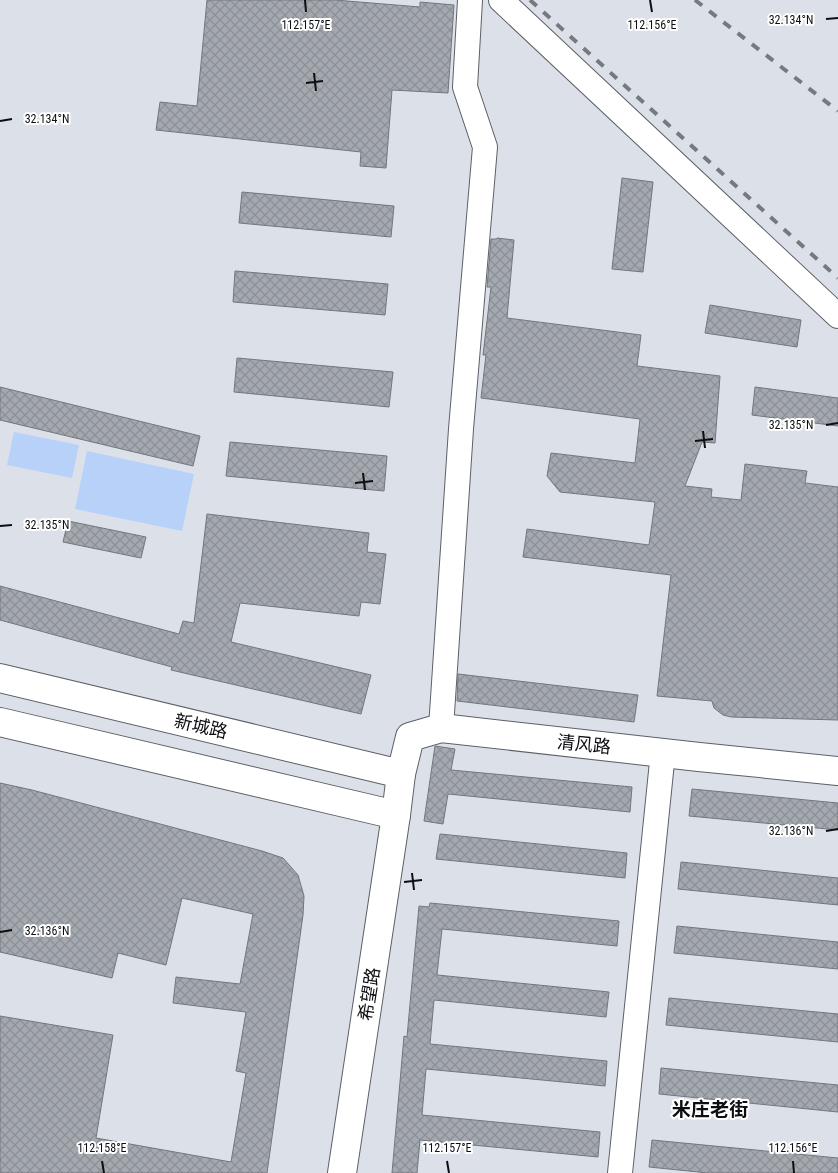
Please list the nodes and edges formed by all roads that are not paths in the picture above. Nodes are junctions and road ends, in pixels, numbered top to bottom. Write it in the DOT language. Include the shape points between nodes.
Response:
graph roads {
  1 [pos="470,0"];
  2 [pos="500,0"];
  3 [pos="838,316"];
  4 [pos="0,678"];
  5 [pos="0,722"];
  6 [pos="441,728"];
  7 [pos="663,752"];
  8 [pos="838,771"];
  9 [pos="401,774"];
  10 [pos="396,815"];
  11 [pos="342,1173"];
  12 [pos="620,1173"];
  1 -- 6 [label="street" via="465,87 485,146 461,429"];
  2 -- 3 [label="street"];
  4 -- 9 [label="main road, 新城路"];
  5 -- 10 [label="main road"];
  6 -- 7 [label="main road, 清风路"];
  6 -- 9 [label="main road, 清风路" via="410,737"];
  7 -- 8 [label="main road, 清风路"];
  7 -- 12 [label="street"];
  9 -- 10 [label="main road, 清风路"];
  10 -- 11 [label="main road, 希望路"];
}
